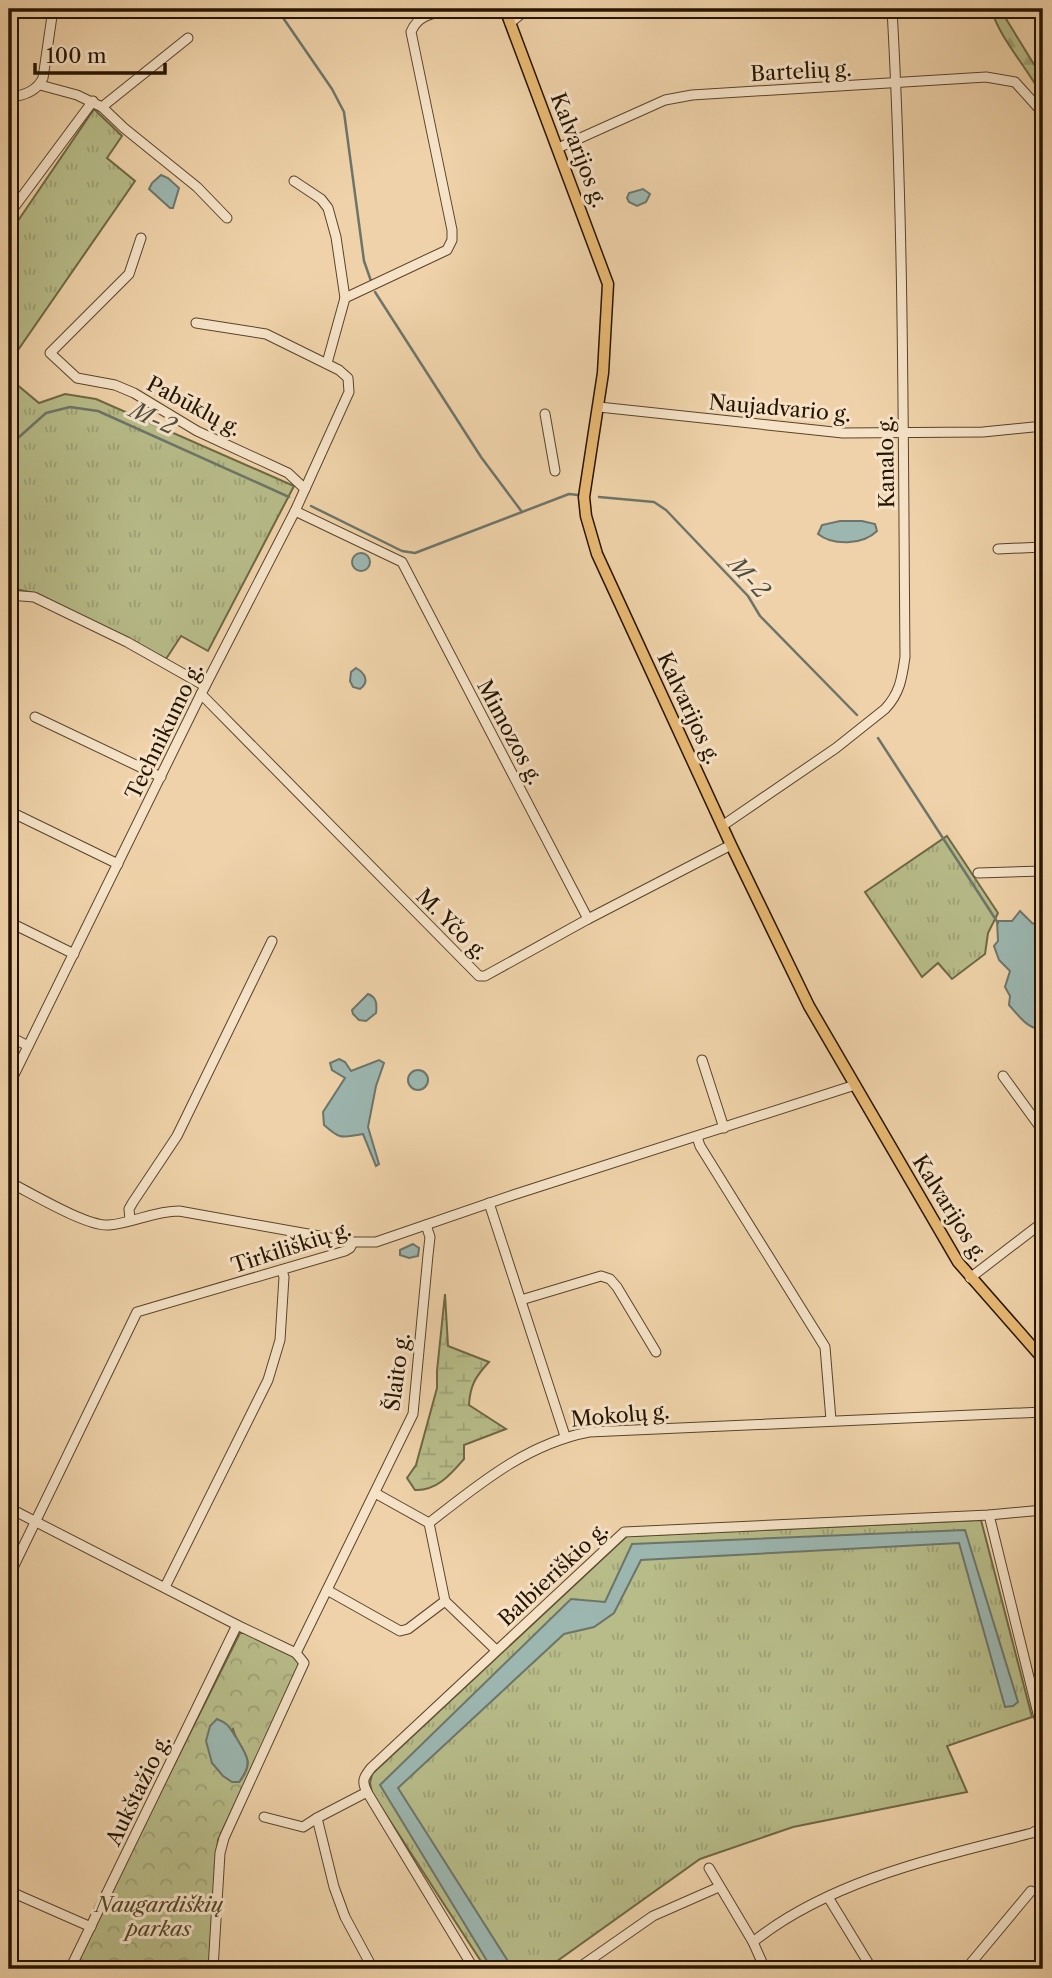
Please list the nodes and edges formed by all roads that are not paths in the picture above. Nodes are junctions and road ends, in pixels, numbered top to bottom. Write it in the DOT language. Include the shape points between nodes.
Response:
graph roads {
  1 [pos="53,9"];
  2 [pos="452,9"];
  3 [pos="505,9"];
  4 [pos="527,9"];
  5 [pos="892,9"];
  6 [pos="510,23"];
  7 [pos="188,38"];
  8 [pos="897,83"];
  9 [pos="40,85"];
  10 [pos="9,97"];
  11 [pos="93,101"];
  12 [pos="102,107"];
  13 [pos="1043,113"];
  14 [pos="558,148"];
  15 [pos="294,181"];
  16 [pos="9,214"];
  17 [pos="227,218"];
  18 [pos="141,238"];
  19 [pos="345,298"];
  20 [pos="196,323"];
  21 [pos="327,363"];
  22 [pos="598,407"];
  23 [pos="545,414"];
  24 [pos="1043,426"];
  25 [pos="904,432"];
  26 [pos="555,471"];
  27 [pos="305,489"];
  28 [pos="295,511"];
  29 [pos="1043,547"];
  30 [pos="998,549"];
  31 [pos="9,595"];
  32 [pos="203,690"];
  33 [pos="36,717"];
  34 [pos="161,777"];
  35 [pos="9,811"];
  36 [pos="722,826"];
  37 [pos="730,845"];
  38 [pos="118,864"];
  39 [pos="1043,871"];
  40 [pos="978,873"];
  41 [pos="588,919"];
  42 [pos="9,922"];
  43 [pos="272,941"];
  44 [pos="74,954"];
  45 [pos="9,1036"];
  46 [pos="28,1046"];
  47 [pos="702,1060"];
  48 [pos="1003,1076"];
  49 [pos="9,1085"];
  50 [pos="855,1085"];
  51 [pos="723,1128"];
  52 [pos="1043,1131"];
  53 [pos="697,1137"];
  54 [pos="9,1182"];
  55 [pos="489,1203"];
  56 [pos="130,1220"];
  57 [pos="1043,1222"];
  58 [pos="426,1225"];
  59 [pos="353,1242"];
  60 [pos="282,1270"];
  61 [pos="970,1278"];
  62 [pos="521,1300"];
  63 [pos="656,1352"];
  64 [pos="1043,1359"];
  65 [pos="1043,1412"];
  66 [pos="831,1420"];
  67 [pos="565,1436"];
  68 [pos="375,1493"];
  69 [pos="9,1508"];
  70 [pos="1043,1510"];
  71 [pos="989,1515"];
  72 [pos="36,1521"];
  73 [pos="429,1523"];
  74 [pos="9,1576"];
  75 [pos="165,1587"];
  76 [pos="327,1590"];
  77 [pos="445,1601"];
  78 [pos="237,1625"];
  79 [pos="496,1650"];
  80 [pos="296,1653"];
  81 [pos="1043,1734"];
  82 [pos="366,1792"];
  83 [pos="264,1817"];
  84 [pos="317,1818"];
  85 [pos="1043,1827"];
  86 [pos="709,1868"];
  87 [pos="719,1887"];
  88 [pos="9,1891"];
  89 [pos="1031,1891"];
  90 [pos="828,1897"];
  91 [pos="91,1927"];
  92 [pos="753,1942"];
  93 [pos="763,1966"];
  94 [pos="70,1969"];
  95 [pos="213,1969"];
  96 [pos="373,1969"];
  97 [pos="474,1969"];
  98 [pos="577,1969"];
  99 [pos="748,1969"];
  100 [pos="872,1969"];
  101 [pos="966,1969"];
  1 -- 9 [label="street"];
  2 -- 19 [label="street" via="423,16 411,32 452,240 447,250"];
  3 -- 6 [label="main road, Kalvarijos g."];
  4 -- 6 [label="street"];
  5 -- 8 [label="street, Kanalo g."];
  6 -- 14 [label="main road, Kalvarijos g."];
  7 -- 12 [label="street"];
  8 -- 13 [label="street, Bartelių g." via="1002,78 1015,82"];
  8 -- 14 [label="street, Bartelių g." via="752,90 664,100"];
  8 -- 25 [label="street, Kanalo g."];
  9 -- 10 [label="street"];
  9 -- 11 [label="street"];
  11 -- 12 [label="street"];
  11 -- 16 [label="street"];
  12 -- 17 [label="street"];
  14 -- 22 [label="main road, Kalvarijos g." via="608,284"];
  15 -- 19 [label="street" via="328,208"];
  18 -- 27 [label="street, Pabūklų g." via="129,274 50,353 77,378 134,393 197,431 288,473"];
  19 -- 21 [label="street"];
  20 -- 21 [label="street" via="266,334"];
  21 -- 27 [label="street, Technikumo g." via="348,378 349,392"];
  22 -- 25 [label="street, Naujadvario g." via="843,433"];
  22 -- 36 [label="main road, Kalvarijos g." via="584,497 590,536"];
  23 -- 26 [label="street"];
  24 -- 25 [label="street, Naujadvario g."];
  25 -- 36 [label="street, Kanalo g." via="905,657 901,685 885,709 836,748"];
  27 -- 28 [label="street, Technikumo g."];
  28 -- 32 [label="street, Technikumo g."];
  28 -- 41 [label="street, Mimozos g." via="402,562"];
  29 -- 30 [label="street"];
  31 -- 32 [label="street, M. Yčo g." via="34,597 127,642"];
  32 -- 34 [label="street, Technikumo g."];
  32 -- 41 [label="street, M. Yčo g." via="474,974 485,976"];
  33 -- 34 [label="street"];
  34 -- 38 [label="street, Technikumo g."];
  35 -- 38 [label="street"];
  36 -- 37 [label="main road, Kalvarijos g."];
  37 -- 41 [label="street, M. Yčo g."];
  37 -- 50 [label="main road, Kalvarijos g." via="809,1006"];
  38 -- 44 [label="street, Technikumo g."];
  39 -- 40 [label="street"];
  42 -- 44 [label="street"];
  43 -- 56 [label="street" via="177,1136 133,1202"];
  44 -- 46 [label="street, Technikumo g."];
  45 -- 46 [label="street"];
  46 -- 49 [label="street, Technikumo g."];
  47 -- 51 [label="street"];
  48 -- 52 [label="street"];
  50 -- 51 [label="street, Tirkiliškių g."];
  50 -- 61 [label="main road, Kalvarijos g."];
  51 -- 53 [label="street, Tirkiliškių g."];
  53 -- 55 [label="street, Tirkiliškių g."];
  53 -- 66 [label="street" via="825,1347"];
  54 -- 56 [label="street" via="91,1223"];
  55 -- 58 [label="street, Tirkiliškių g."];
  55 -- 62 [label="street"];
  56 -- 59 [label="street" via="179,1211"];
  57 -- 61 [label="street"];
  58 -- 59 [label="street, Tirkiliškių g." via="376,1242"];
  58 -- 68 [label="street, Šlaito g." via="428,1255 413,1414"];
  59 -- 60 [label="street, Tirkiliškių g." via="345,1251"];
  60 -- 72 [label="street, Tirkiliškių g." via="137,1312"];
  60 -- 75 [label="street" via="280,1340 268,1380"];
  61 -- 64 [label="main road, Kalvarijos g."];
  62 -- 63 [label="street" via="601,1276 610,1279"];
  62 -- 67 [label="street"];
  65 -- 66 [label="street, Mokolų g."];
  66 -- 67 [label="street, Mokolų g."];
  67 -- 73 [label="street, Mokolų g." via="501,1467"];
  68 -- 73 [label="street"];
  68 -- 76 [label="street, Šlaito g."];
  69 -- 72 [label="street"];
  70 -- 71 [label="street, Balbieriškio g."];
  71 -- 79 [label="street, Balbieriškio g." via="624,1532"];
  71 -- 81 [label="street"];
  72 -- 74 [label="street, Tirkiliškių g."];
  72 -- 75 [label="street"];
  73 -- 77 [label="street"];
  75 -- 78 [label="street"];
  76 -- 77 [label="street" via="400,1631"];
  76 -- 80 [label="street"];
  77 -- 79 [label="street"];
  78 -- 80 [label="street"];
  78 -- 91 [label="street, Aukštažio g."];
  79 -- 82 [label="street, Balbieriškio g." via="371,1768 363,1779"];
  80 -- 95 [label="street" via="304,1663 222,1845"];
  82 -- 84 [label="street"];
  82 -- 97 [label="street"];
  83 -- 84 [label="street" via="303,1827"];
  84 -- 96 [label="street" via="335,1891"];
  85 -- 90 [label="street" via="917,1863"];
  86 -- 87 [label="street"];
  87 -- 92 [label="street"];
  87 -- 98 [label="street" via="653,1916"];
  88 -- 91 [label="street"];
  89 -- 101 [label="street"];
  90 -- 92 [label="street"];
  90 -- 100 [label="street"];
  91 -- 94 [label="street, Aukštažio g."];
  92 -- 93 [label="street"];
  93 -- 99 [label="street"];
}
